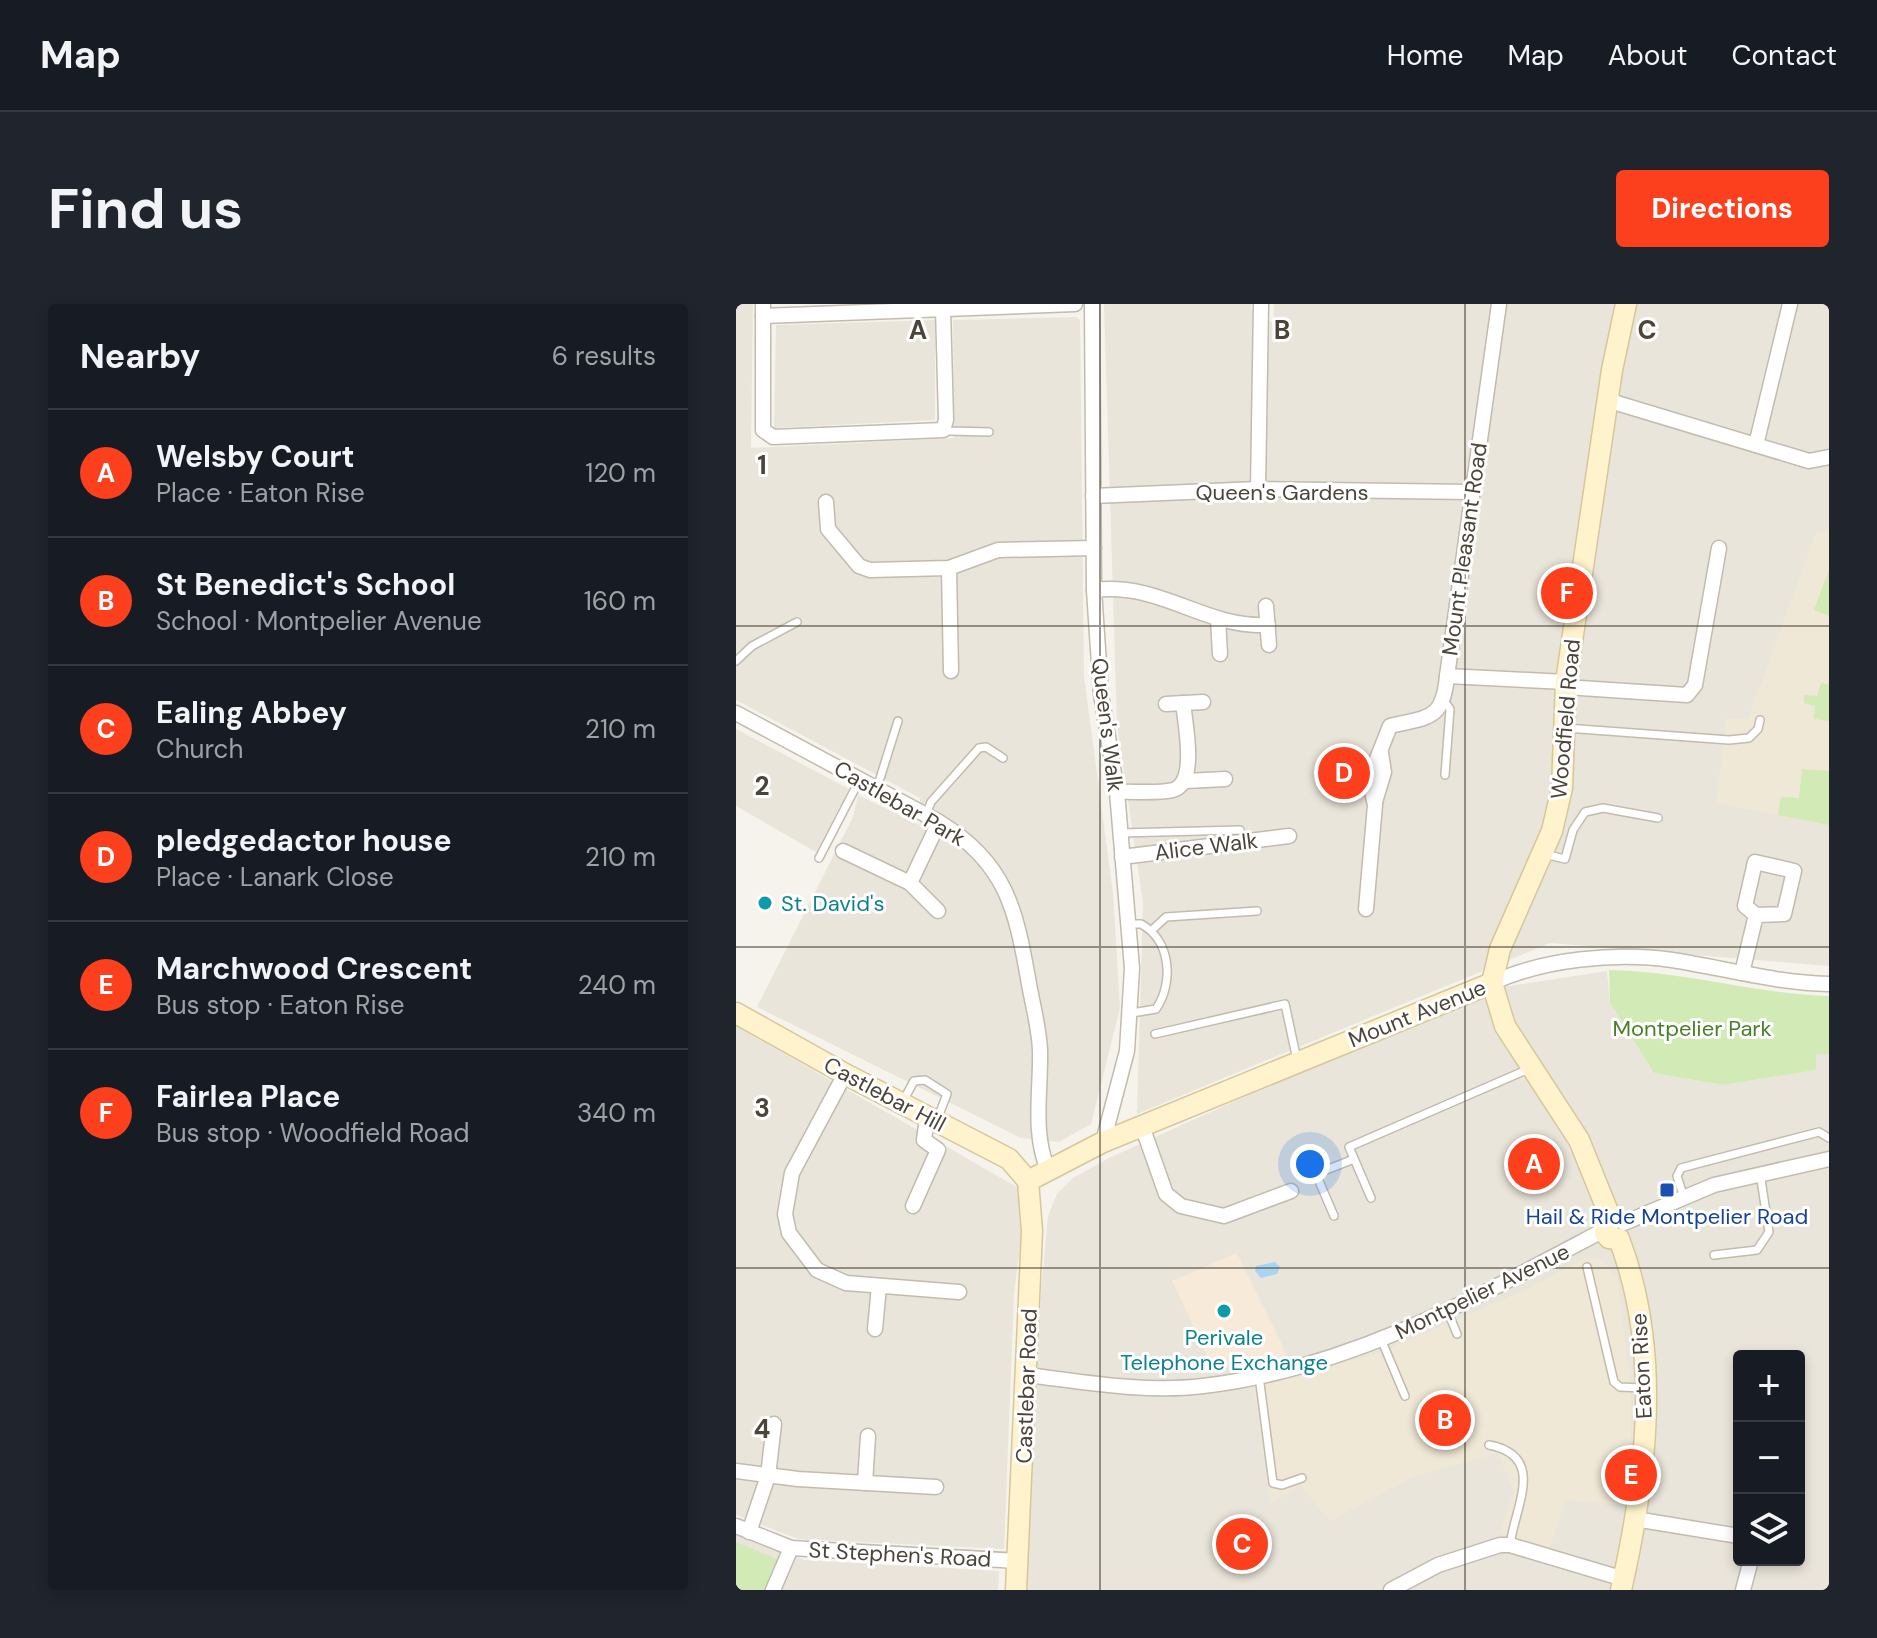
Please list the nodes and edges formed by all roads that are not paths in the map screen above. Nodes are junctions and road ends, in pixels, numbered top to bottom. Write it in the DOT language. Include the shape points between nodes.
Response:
graph roads {
  1 [pos="1075,304"];
  2 [pos="1092,304"];
  3 [pos="1261,304"];
  4 [pos="1499,304"];
  5 [pos="1626,304"];
  6 [pos="1790,304"];
  7 [pos="943,308"];
  8 [pos="763,310"];
  9 [pos="1610,401"];
  10 [pos="944,426"];
  11 [pos="989,432"];
  12 [pos="1756,445"];
  13 [pos="1829,457"];
  14 [pos="1258,489"];
  15 [pos="1470,492"];
  16 [pos="1093,496"];
  17 [pos="826,502"];
  18 [pos="1094,548"];
  19 [pos="1719,548"];
  20 [pos="949,568"];
  21 [pos="1094,590"];
  22 [pos="1266,606"];
  23 [pos="1218,619"];
  24 [pos="797,622"];
  25 [pos="1268,625"];
  26 [pos="1269,645"];
  27 [pos="1220,654"];
  28 [pos="736,661"];
  29 [pos="951,671"];
  30 [pos="1447,676"];
  31 [pos="1566,685"];
  32 [pos="1203,702"];
  33 [pos="1445,702"];
  34 [pos="1183,703"];
  35 [pos="1166,704"];
  36 [pos="736,713"];
  37 [pos="1760,720"];
  38 [pos="898,721"];
  39 [pos="1564,727"];
  40 [pos="1003,758"];
  41 [pos="1445,775"];
  42 [pos="860,779"];
  43 [pos="1225,779"];
  44 [pos="1186,781"];
  45 [pos="877,788"];
  46 [pos="1117,792"];
  47 [pos="1658,818"];
  48 [pos="932,819"];
  49 [pos="1240,830"];
  50 [pos="1120,833"];
  51 [pos="1289,836"];
  52 [pos="843,851"];
  53 [pos="1542,854"];
  54 [pos="1122,857"];
  55 [pos="819,858"];
  56 [pos="910,883"];
  57 [pos="1366,909"];
  58 [pos="938,911"];
  59 [pos="1257,911"];
  60 [pos="1756,915"];
  61 [pos="1129,924"];
  62 [pos="1152,930"];
  63 [pos="1742,973"];
  64 [pos="1492,983"];
  65 [pos="1829,984"];
  66 [pos="736,1013"];
  67 [pos="1132,1013"];
  68 [pos="1155,1034"];
  69 [pos="1297,1062"];
  70 [pos="1532,1068"];
  71 [pos="845,1074"];
  72 [pos="901,1104"];
  73 [pos="929,1125"];
  74 [pos="1142,1126"];
  75 [pos="1829,1138"];
  76 [pos="1103,1142"];
  77 [pos="1354,1159"];
  78 [pos="1829,1159"];
  79 [pos="1048,1170"];
  80 [pos="1760,1173"];
  81 [pos="1028,1181"];
  82 [pos="1291,1191"];
  83 [pos="1371,1198"];
  84 [pos="1684,1198"];
  85 [pos="913,1206"];
  86 [pos="1334,1216"];
  87 [pos="1615,1228"];
  88 [pos="1714,1255"];
  89 [pos="1587,1267"];
  90 [pos="879,1286"];
  91 [pos="959,1292"];
  92 [pos="1448,1312"];
  93 [pos="875,1329"];
  94 [pos="1457,1334"];
  95 [pos="1381,1339"];
  96 [pos="1027,1375"];
  97 [pos="1259,1376"];
  98 [pos="1645,1388"];
  99 [pos="1405,1396"];
  100 [pos="774,1424"];
  101 [pos="868,1436"];
  102 [pos="1489,1445"];
  103 [pos="736,1471"];
  104 [pos="768,1476"];
  105 [pos="1302,1478"];
  106 [pos="865,1483"];
  107 [pos="936,1487"];
  108 [pos="1635,1519"];
  109 [pos="743,1529"];
  110 [pos="1733,1535"];
  111 [pos="1510,1545"];
  112 [pos="791,1548"];
  113 [pos="1020,1561"];
  114 [pos="1749,1566"];
  115 [pos="1623,1584"];
  116 [pos="773,1590"];
  117 [pos="1016,1590"];
  118 [pos="1391,1590"];
  119 [pos="1743,1590"];
  1 -- 7 [label="street"];
  2 -- 16 [label="street, Queen's Walk"];
  3 -- 14 [label="street"];
  4 -- 15 [label="street, Mount Pleasant Road"];
  5 -- 9 [label="street, Woodfield Road"];
  6 -- 12 [label="street"];
  7 -- 8 [label="street"];
  7 -- 10 [label="street"];
  8 -- 10 [label="street" via="766,435"];
  9 -- 12 [label="street"];
  9 -- 31 [label="street, Woodfield Road"];
  10 -- 11 [label="lane" via="949,431"];
  12 -- 13 [label="street" via="1809,461"];
  14 -- 15 [label="street, Queen's Gardens"];
  14 -- 16 [label="street, Queen's Gardens"];
  15 -- 30 [label="street, Mount Pleasant Road"];
  16 -- 18 [label="street, Queen's Walk"];
  17 -- 20 [label="street" via="828,529 859,566"];
  18 -- 20 [label="street" via="998,550"];
  18 -- 21 [label="street, Queen's Walk"];
  19 -- 31 [label="street, Mount Pleasant Road" via="1695,685 1687,695"];
  20 -- 29 [label="street"];
  21 -- 23 [label="street" via="1144,591"];
  21 -- 46 [label="street, Queen's Walk" via="1101,694"];
  22 -- 25 [label="street"];
  23 -- 25 [label="street"];
  23 -- 27 [label="street"];
  24 -- 28 [label="lane" via="752,646"];
  25 -- 26 [label="street"];
  30 -- 31 [label="street, Mount Pleasant Road"];
  30 -- 33 [label="street"];
  31 -- 39 [label="street, Woodfield Road"];
  32 -- 34 [label="street"];
  33 -- 41 [label="lane" via="1450,709"];
  33 -- 57 [label="street" via="1435,712 1390,726 1369,779 1375,805"];
  34 -- 35 [label="street"];
  34 -- 44 [label="street"];
  36 -- 42 [label="street, Castlebar Park"];
  37 -- 39 [label="lane" via="1749,738 1729,740"];
  38 -- 45 [label="lane"];
  39 -- 53 [label="street, Woodfield Road" via="1562,788"];
  40 -- 48 [label="lane" via="979,748 931,802"];
  42 -- 45 [label="street, Castlebar Park"];
  42 -- 55 [label="lane"];
  43 -- 44 [label="street"];
  44 -- 46 [label="street" via="1176,789"];
  45 -- 48 [label="street, Castlebar Park"];
  46 -- 50 [label="street, Queen's Walk"];
  47 -- 53 [label="lane" via="1603,808 1585,812 1565,859"];
  48 -- 56 [label="street"];
  48 -- 79 [label="street, Castlebar Park" via="967,839 989,862 1017,917 1040,1047 1039,1148"];
  49 -- 50 [label="lane"];
  50 -- 54 [label="street, Queen's Walk"];
  51 -- 54 [label="street, Alice Walk"];
  52 -- 56 [label="street"];
  53 -- 64 [label="street, Woodfield Road" via="1500,949"];
  54 -- 61 [label="street, Queen's Walk"];
  56 -- 58 [label="street"];
  59 -- 62 [label="lane" via="1166,917"];
  60 -- 63 [label="street"];
  61 -- 62 [label="lane"];
  61 -- 67 [label="street, Queen's Walk"];
  62 -- 67 [label="lane" via="1165,950 1167,986 1156,1009"];
  63 -- 64 [label="street, Mount Avenue" via="1669,960 1598,959 1517,971"];
  63 -- 65 [label="street, Mount Avenue"];
  64 -- 69 [label="street, Mount Avenue"];
  64 -- 70 [label="street, Eaton Rise" via="1505,1026"];
  66 -- 71 [label="street, Castlebar Hill"];
  67 -- 76 [label="street, Queen's Walk" via="1119,1090"];
  68 -- 69 [label="lane" via="1285,1004"];
  69 -- 74 [label="street, Mount Avenue"];
  70 -- 77 [label="lane" via="1349,1147"];
  70 -- 87 [label="street, Eaton Rise" via="1585,1151"];
  71 -- 72 [label="street, Castlebar Hill"];
  71 -- 90 [label="street" via="792,1173 785,1214 789,1233 817,1270 846,1283"];
  72 -- 73 [label="street, Castlebar Hill"];
  72 -- 73 [label="lane" via="914,1081 925,1080 947,1094"];
  73 -- 81 [label="street, Castlebar Hill" via="1009,1159"];
  73 -- 85 [label="street" via="924,1140 938,1150"];
  74 -- 76 [label="street, Mount Avenue"];
  74 -- 82 [label="street" via="1166,1194 1181,1206 1224,1216"];
  75 -- 84 [label="lane" via="1819,1132 1681,1168 1677,1176"];
  76 -- 79 [label="street, Mount Avenue"];
  77 -- 83 [label="lane"];
  77 -- 86 [label="lane" via="1316,1174"];
  78 -- 80 [label="street, Montpelier Avenue"];
  79 -- 81 [label="street, Mount Avenue"];
  80 -- 84 [label="street, Montpelier Avenue"];
  80 -- 88 [label="lane" via="1769,1232 1757,1250"];
  81 -- 96 [label="street, Castlebar Road" via="1032,1231"];
  84 -- 87 [label="street, Montpelier Avenue"];
  87 -- 92 [label="street, Montpelier Avenue"];
  87 -- 98 [label="street, Eaton Rise" via="1638,1299"];
  89 -- 98 [label="lane" via="1614,1382"];
  90 -- 91 [label="street"];
  90 -- 93 [label="street"];
  92 -- 94 [label="lane"];
  92 -- 95 [label="street, Montpelier Avenue"];
  95 -- 97 [label="street, Montpelier Avenue"];
  95 -- 99 [label="lane"];
  96 -- 97 [label="street, Montpelier Avenue" via="1130,1388 1202,1387"];
  96 -- 113 [label="street, Castlebar Road"];
  97 -- 105 [label="lane" via="1273,1483"];
  98 -- 108 [label="street, Eaton Rise" via="1635,1465"];
  100 -- 104 [label="street"];
  101 -- 106 [label="street"];
  102 -- 111 [label="lane" via="1507,1448 1520,1460 1525,1486"];
  103 -- 104 [label="street"];
  104 -- 106 [label="street"];
  104 -- 109 [label="street"];
  106 -- 107 [label="street"];
  108 -- 110 [label="street"];
  108 -- 115 [label="street, Eaton Rise"];
  109 -- 112 [label="street, St Stephen's Road"];
  111 -- 115 [label="street"];
  111 -- 118 [label="street" via="1438,1565"];
  112 -- 113 [label="street, St Stephen's Road"];
  112 -- 116 [label="street"];
  113 -- 117 [label="street, Castlebar Road"];
  114 -- 119 [label="street"];
}
